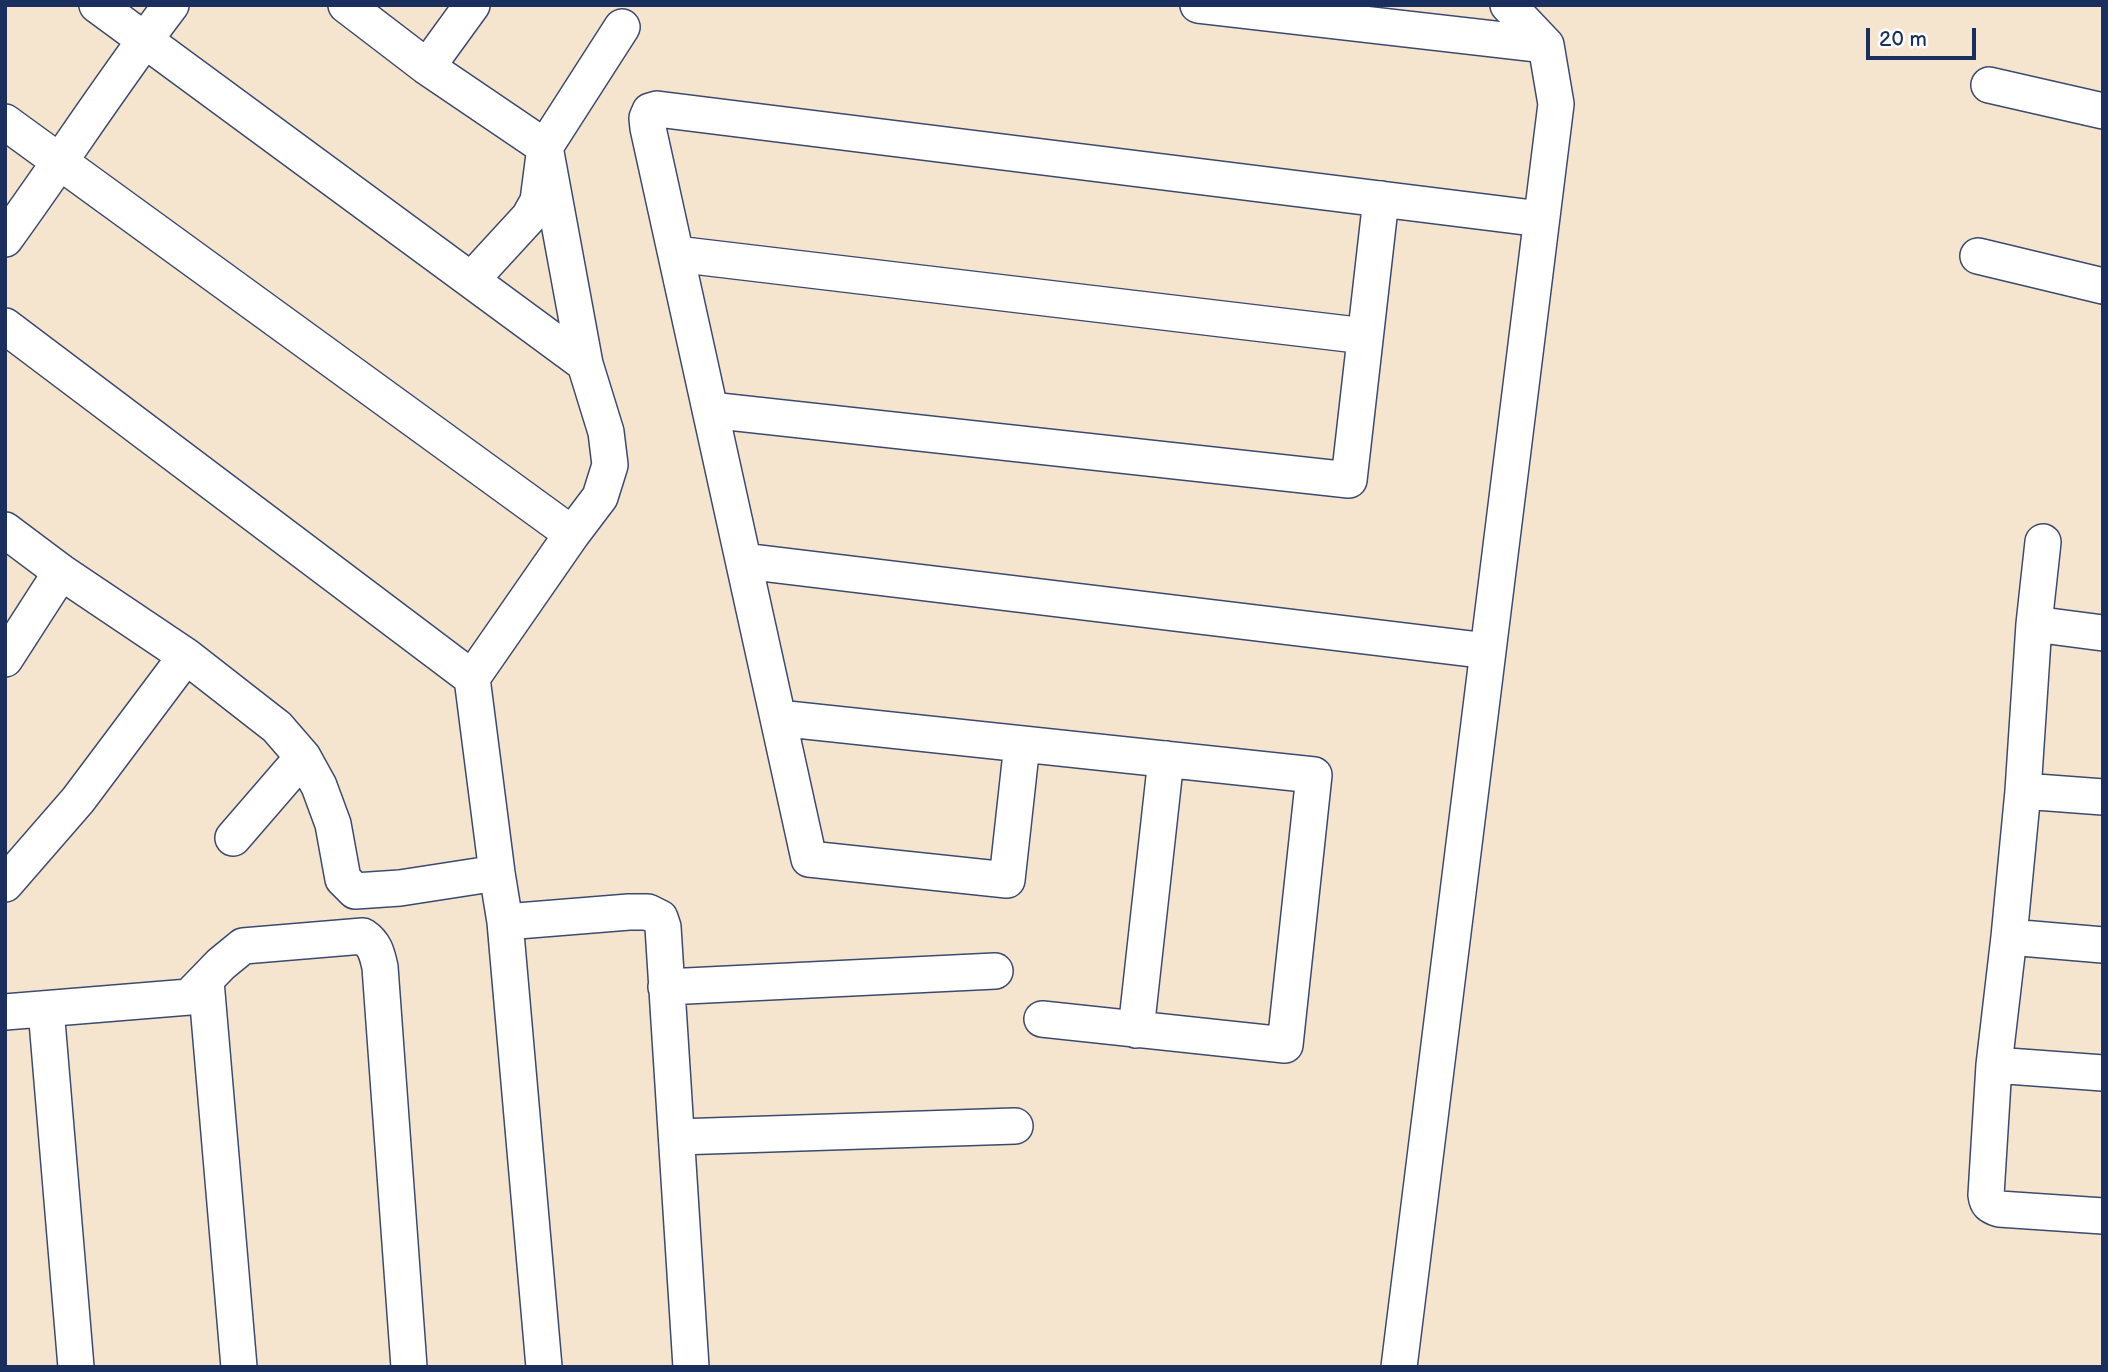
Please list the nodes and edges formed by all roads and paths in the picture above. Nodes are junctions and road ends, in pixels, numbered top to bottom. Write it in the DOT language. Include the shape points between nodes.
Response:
graph roads {
  1 [pos="97,5"];
  2 [pos="171,5"];
  3 [pos="346,5"];
  4 [pos="472,5"];
  5 [pos="1198,5"];
  6 [pos="1508,5"];
  7 [pos="1270,10"];
  8 [pos="622,27"];
  9 [pos="144,41"];
  10 [pos="1546,46"];
  11 [pos="427,67"];
  12 [pos="1989,85"];
  13 [pos="2103,111"];
  14 [pos="5,122"];
  15 [pos="545,148"];
  16 [pos="61,162"];
  17 [pos="1381,199"];
  18 [pos="1541,219"];
  19 [pos="5,239"];
  20 [pos="676,254"];
  21 [pos="1978,256"];
  22 [pos="471,279"];
  23 [pos="2103,286"];
  24 [pos="5,326"];
  25 [pos="1365,335"];
  26 [pos="585,364"];
  27 [pos="710,410"];
  28 [pos="5,530"];
  29 [pos="572,534"];
  30 [pos="2043,542"];
  31 [pos="744,561"];
  32 [pos="61,572"];
  33 [pos="2034,624"];
  34 [pos="2103,633"];
  35 [pos="1488,651"];
  36 [pos="186,656"];
  37 [pos="5,659"];
  38 [pos="472,677"];
  39 [pos="778,718"];
  40 [pos="1022,744"];
  41 [pos="303,757"];
  42 [pos="1166,759"];
  43 [pos="2023,791"];
  44 [pos="2103,797"];
  45 [pos="233,838"];
  46 [pos="496,873"];
  47 [pos="5,884"];
  48 [pos="505,922"];
  49 [pos="2009,937"];
  50 [pos="2103,945"];
  51 [pos="995,971"];
  52 [pos="206,981"];
  53 [pos="666,987"];
  54 [pos="46,1009"];
  55 [pos="5,1012"];
  56 [pos="1042,1019"];
  57 [pos="1136,1030"];
  58 [pos="1994,1065"];
  59 [pos="2103,1073"];
  60 [pos="1015,1126"];
  61 [pos="677,1137"];
  62 [pos="2103,1216"];
  63 [pos="76,1367"];
  64 [pos="239,1367"];
  65 [pos="409,1367"];
  66 [pos="544,1367"];
  67 [pos="691,1367"];
  68 [pos="1399,1367"];
  1 -- 9 [label="street"];
  2 -- 9 [label="street"];
  3 -- 11 [label="street"];
  4 -- 11 [label="street"];
  5 -- 7 [label="street"];
  6 -- 10 [label="street"];
  7 -- 10 [label="street"];
  8 -- 15 [label="street"];
  9 -- 16 [label="street"];
  9 -- 22 [label="street"];
  10 -- 18 [label="street" via="1556,104"];
  11 -- 15 [label="street"];
  12 -- 13 [label="street"];
  14 -- 16 [label="street"];
  15 -- 22 [label="street" via="534,209"];
  15 -- 26 [label="street"];
  16 -- 19 [label="street"];
  16 -- 29 [label="street"];
  17 -- 18 [label="street"];
  17 -- 20 [label="street" via="657,109 650,111 648,128"];
  17 -- 25 [label="street"];
  18 -- 35 [label="street"];
  20 -- 25 [label="street"];
  20 -- 27 [label="street"];
  21 -- 23 [label="street"];
  22 -- 26 [label="street"];
  24 -- 38 [label="street"];
  25 -- 27 [label="street" via="1349,480"];
  26 -- 29 [label="street" via="606,432 610,465 600,497"];
  27 -- 31 [label="street"];
  28 -- 32 [label="street"];
  29 -- 38 [label="street"];
  30 -- 33 [label="street"];
  31 -- 35 [label="street"];
  31 -- 39 [label="street"];
  32 -- 36 [label="street"];
  32 -- 37 [label="street"];
  33 -- 34 [label="street"];
  33 -- 43 [label="street"];
  35 -- 68 [label="street"];
  36 -- 41 [label="street" via="277,727"];
  36 -- 47 [label="street" via="78,800"];
  38 -- 46 [label="street"];
  39 -- 40 [label="street"];
  39 -- 40 [label="street" via="809,859 1007,880"];
  40 -- 42 [label="street"];
  41 -- 45 [label="street"];
  41 -- 46 [label="street" via="332,824 343,879 355,891"];
  42 -- 57 [label="street"];
  42 -- 57 [label="street" via="1314,775 1284,1045"];
  43 -- 44 [label="street"];
  43 -- 49 [label="street"];
  46 -- 48 [label="street"];
  48 -- 53 [label="street" via="648,912 660,918 663,927"];
  48 -- 66 [label="street"];
  49 -- 50 [label="street"];
  49 -- 58 [label="street"];
  51 -- 53 [label="street"];
  52 -- 54 [label="street" via="189,997"];
  52 -- 64 [label="street"];
  52 -- 65 [label="street" via="243,946 363,936 376,949"];
  53 -- 61 [label="street"];
  54 -- 55 [label="street"];
  54 -- 63 [label="street"];
  56 -- 57 [label="street"];
  58 -- 59 [label="street"];
  58 -- 62 [label="street" via="1987,1202 1999,1209"];
  60 -- 61 [label="street"];
  61 -- 67 [label="street"];
}
